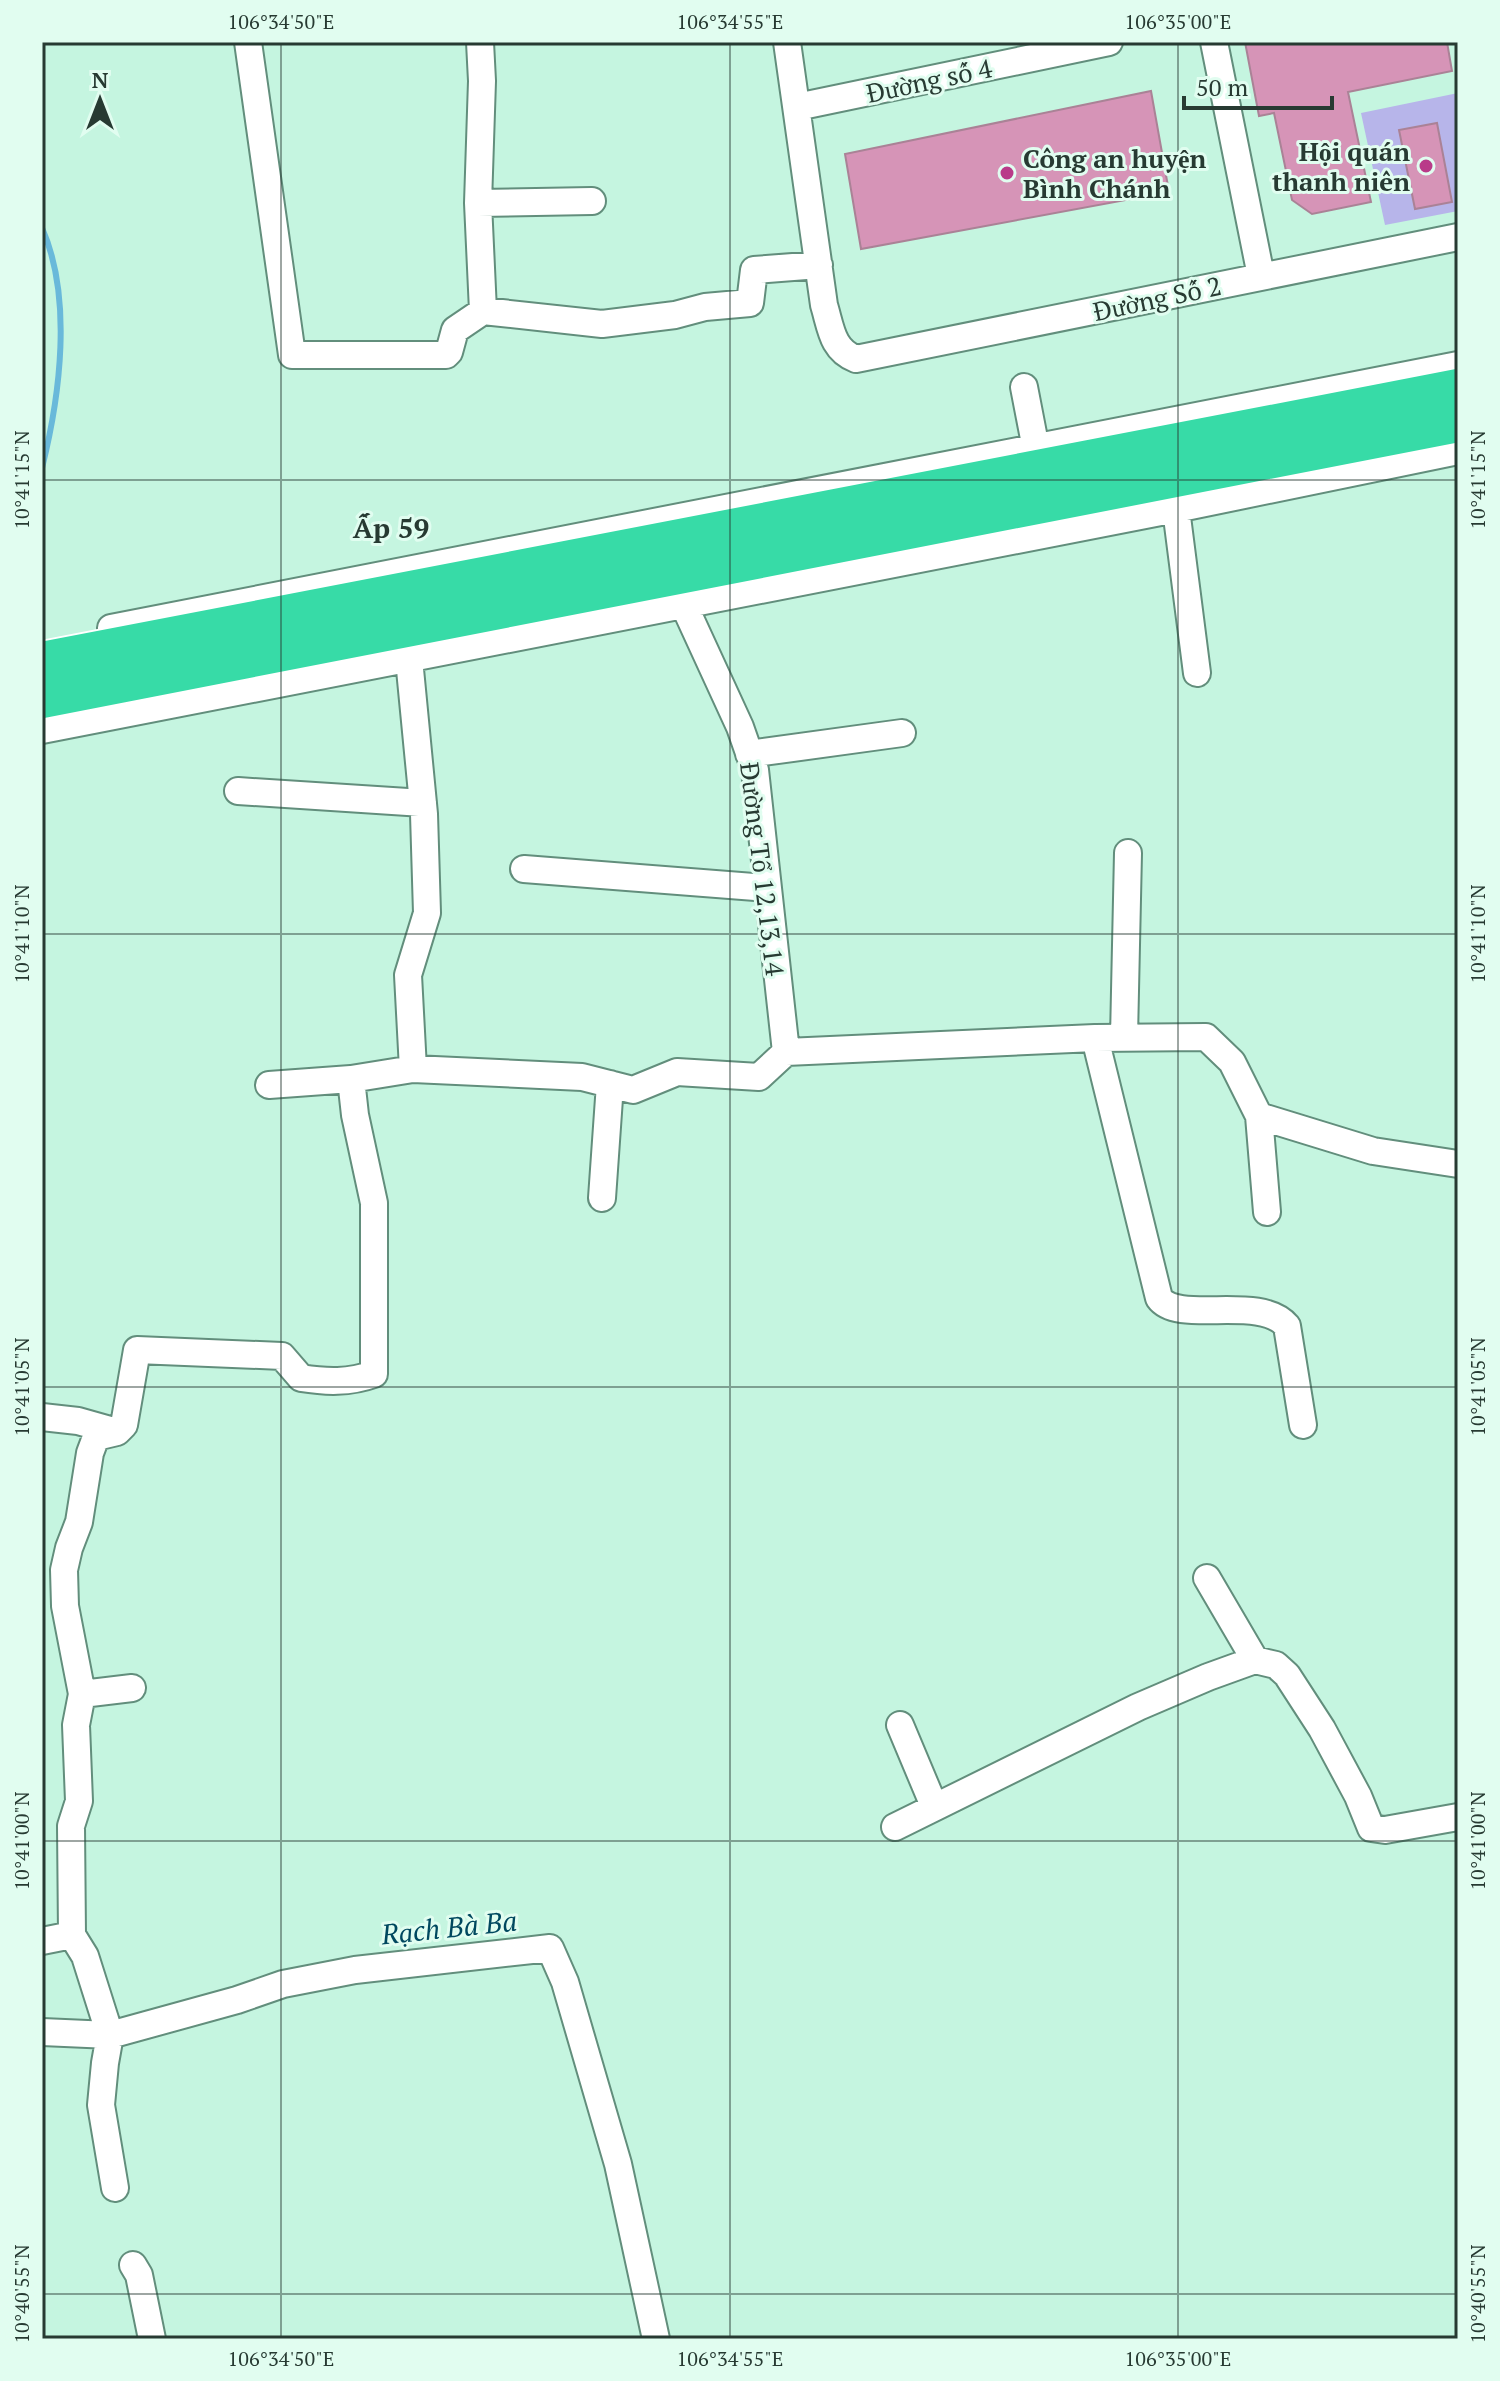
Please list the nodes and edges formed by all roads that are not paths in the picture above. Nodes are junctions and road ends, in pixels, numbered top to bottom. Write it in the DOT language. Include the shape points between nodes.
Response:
graph roads {
  1 [pos="248,42"];
  2 [pos="480,42"];
  3 [pos="787,42"];
  4 [pos="1109,42"];
  5 [pos="1214,42"];
  6 [pos="797,107"];
  7 [pos="592,201"];
  8 [pos="478,203"];
  9 [pos="1458,237"];
  10 [pos="819,265"];
  11 [pos="1261,276"];
  12 [pos="483,311"];
  13 [pos="1458,365"];
  14 [pos="1024,387"];
  15 [pos="1458,388"];
  16 [pos="1458,423"];
  17 [pos="1036,449"];
  18 [pos="1458,451"];
  19 [pos="1176,509"];
  20 [pos="683,603"];
  21 [pos="42,642"];
  22 [pos="409,659"];
  23 [pos="42,661"];
  24 [pos="1197,673"];
  25 [pos="42,699"];
  26 [pos="42,730"];
  27 [pos="902,733"];
  28 [pos="749,754"];
  29 [pos="238,791"];
  30 [pos="423,803"];
  31 [pos="1128,853"];
  32 [pos="524,869"];
  33 [pos="767,888"];
  34 [pos="1124,1037"];
  35 [pos="1095,1038"];
  36 [pos="786,1052"];
  37 [pos="413,1069"];
  38 [pos="351,1079"];
  39 [pos="610,1084"];
  40 [pos="269,1085"];
  41 [pos="1259,1116"];
  42 [pos="1458,1164"];
  43 [pos="602,1198"];
  44 [pos="1267,1212"];
  45 [pos="42,1417"];
  46 [pos="1303,1425"];
  47 [pos="117,1432"];
  48 [pos="1207,1578"];
  49 [pos="1255,1660"];
  50 [pos="132,1688"];
  51 [pos="82,1694"];
  52 [pos="900,1725"];
  53 [pos="934,1806"];
  54 [pos="1458,1817"];
  55 [pos="895,1827"];
  56 [pos="72,1935"];
  57 [pos="42,1941"];
  58 [pos="42,2032"];
  59 [pos="110,2034"];
  60 [pos="115,2188"];
  61 [pos="133,2265"];
  62 [pos="152,2339"];
  63 [pos="656,2339"];
  1 -- 12 [label="street" via="292,355 446,355 455,330"];
  2 -- 8 [label="street"];
  3 -- 6 [label="street"];
  4 -- 6 [label="street, Đường số 4"];
  5 -- 11 [label="street"];
  6 -- 10 [label="street"];
  7 -- 8 [label="street"];
  8 -- 12 [label="street"];
  9 -- 11 [label="street, Đường Số 2"];
  10 -- 11 [label="street, Đường Số 2" via="836,343 843,354 856,359"];
  10 -- 12 [label="street" via="756,269 750,303 675,315 602,324"];
  13 -- 17 [label="street"];
  14 -- 17 [label="street"];
  15 -- 23 [label="highway"];
  16 -- 25 [label="highway"];
  17 -- 21 [label="street"];
  18 -- 19 [label="street"];
  19 -- 20 [label="street"];
  19 -- 24 [label="street"];
  20 -- 22 [label="street"];
  20 -- 28 [label="street, Đường Tổ 12,13,14"];
  22 -- 26 [label="street"];
  22 -- 30 [label="street"];
  27 -- 28 [label="street"];
  28 -- 33 [label="street, Đường Tổ 12,13,14"];
  29 -- 30 [label="street"];
  30 -- 37 [label="street" via="427,913 408,975"];
  31 -- 34 [label="street"];
  32 -- 33 [label="street"];
  33 -- 36 [label="street, Đường Tổ 12,13,14"];
  34 -- 35 [label="street"];
  34 -- 41 [label="street" via="1206,1037 1232,1062"];
  35 -- 36 [label="street"];
  35 -- 46 [label="street" via="1159,1298 1179,1308 1263,1313 1283,1321"];
  36 -- 39 [label="street" via="759,1077 677,1072 633,1090"];
  37 -- 38 [label="street"];
  37 -- 39 [label="street" via="582,1077"];
  38 -- 40 [label="street"];
  38 -- 47 [label="street" via="374,1203 374,1374 331,1382 301,1378 282,1356 137,1350 128,1410"];
  39 -- 43 [label="street"];
  41 -- 42 [label="street" via="1373,1151"];
  41 -- 44 [label="street"];
  45 -- 47 [label="street"];
  47 -- 51 [label="street" via="96,1437 64,1570 65,1606"];
  48 -- 49 [label="street"];
  49 -- 53 [label="street" via="1148,1702"];
  49 -- 54 [label="street" via="1276,1665 1287,1675 1322,1729 1371,1828"];
  50 -- 51 [label="street"];
  51 -- 56 [label="street" via="76,1725 79,1801 71,1826"];
  52 -- 53 [label="street"];
  53 -- 55 [label="street"];
  56 -- 57 [label="street"];
  56 -- 59 [label="street" via="85,1956"];
  58 -- 59 [label="street"];
  59 -- 60 [label="street" via="101,2105"];
  59 -- 63 [label="street" via="283,1984 355,1970 550,1948 565,1982 618,2164"];
  61 -- 62 [label="street"];
}
